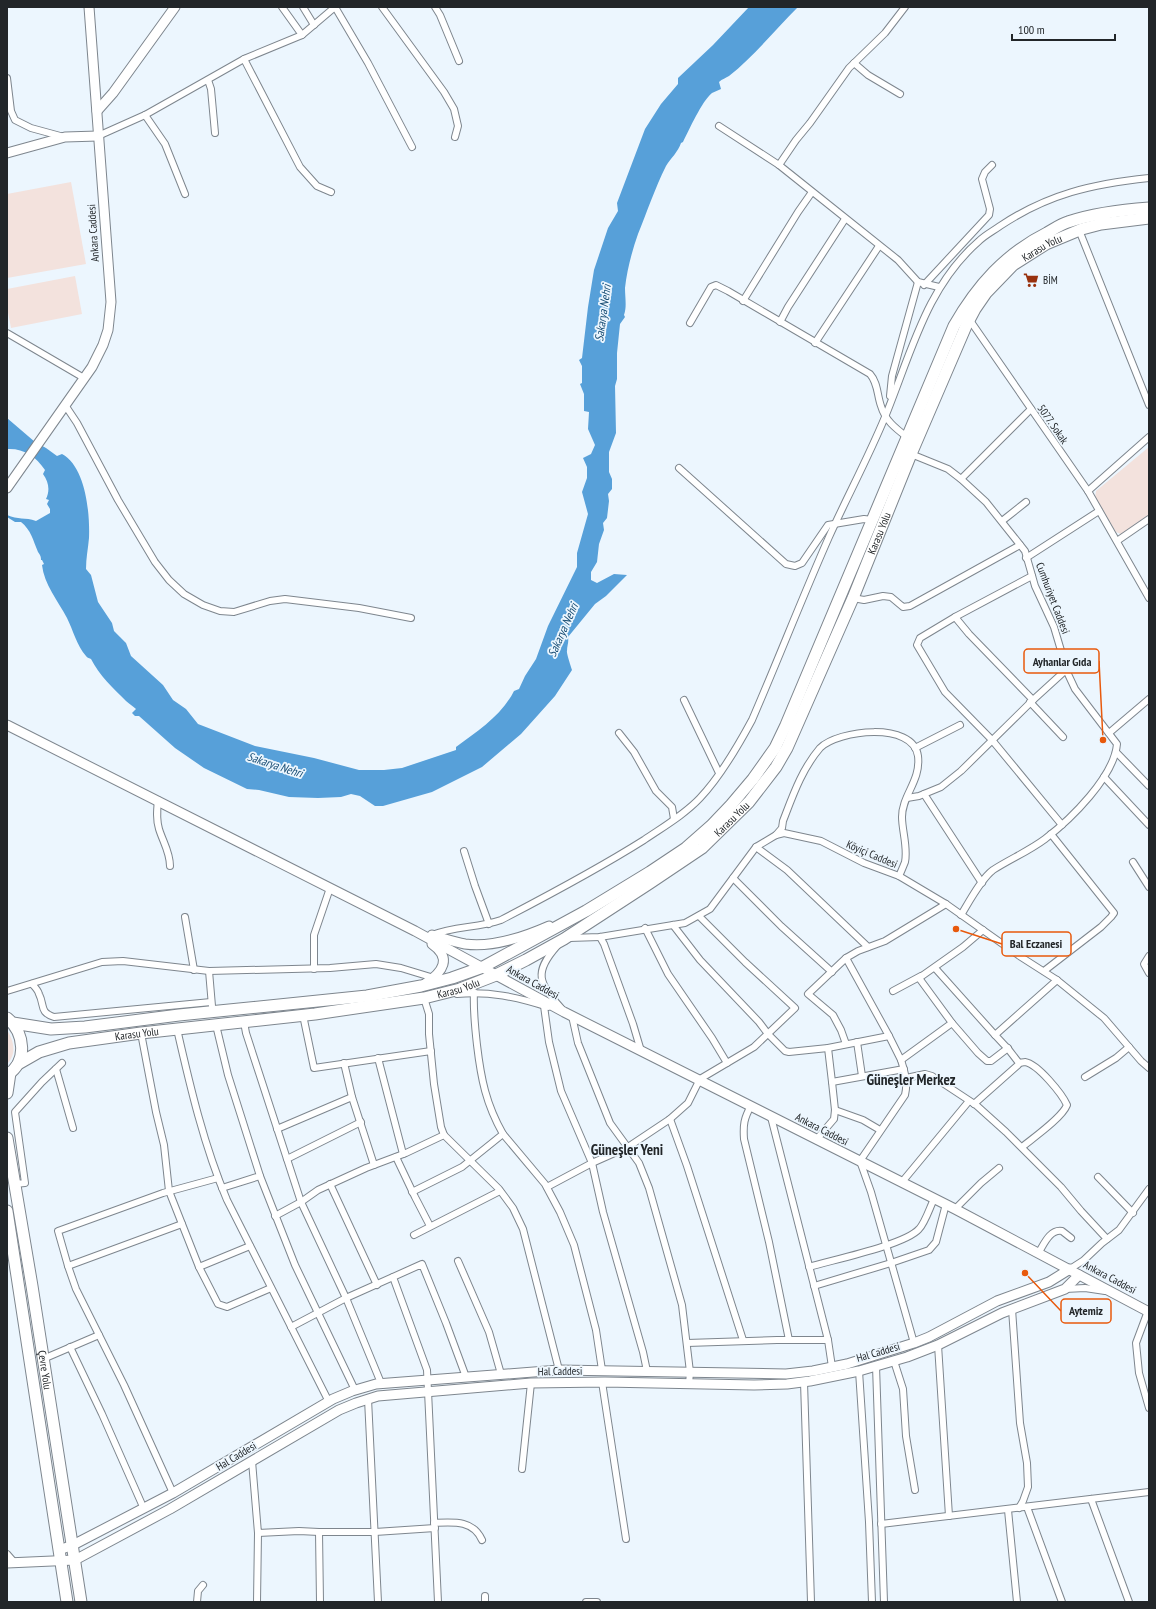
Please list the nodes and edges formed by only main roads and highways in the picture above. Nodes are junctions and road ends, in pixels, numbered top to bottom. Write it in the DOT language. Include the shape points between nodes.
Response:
graph roads {
  1 [pos="1149,208"];
  2 [pos="1149,218"];
  3 [pos="10,1021"];
  4 [pos="12,1071"];
  5 [pos="7,1093"];
  6 [pos="7,1138"];
  7 [pos="7,1211"];
  8 [pos="67,1602"];
  9 [pos="81,1602"];
  1 -- 3 [label="highway, Karasu Yolu" via="1113,211 1067,222 1038,237 1017,250 991,273 967,303 954,326 775,748 753,779 712,826 686,848 586,911 483,967 421,986 367,996 212,1007 85,1027 51,1029"];
  2 -- 4 [label="highway, Karasu Yolu" via="1101,224 1046,244 1013,265 986,293 969,319 787,748 749,802 702,848 564,939 496,975 460,988 424,998 303,1015 141,1033 58,1046 40,1052"];
  3 -- 4 [label="highway" via="19,1032 22,1043 22,1054"];
  4 -- 5 [label="highway"];
  6 -- 9 [label="highway, Çevre Yolu"];
  7 -- 8 [label="highway, Çevre Yolu"];
}
